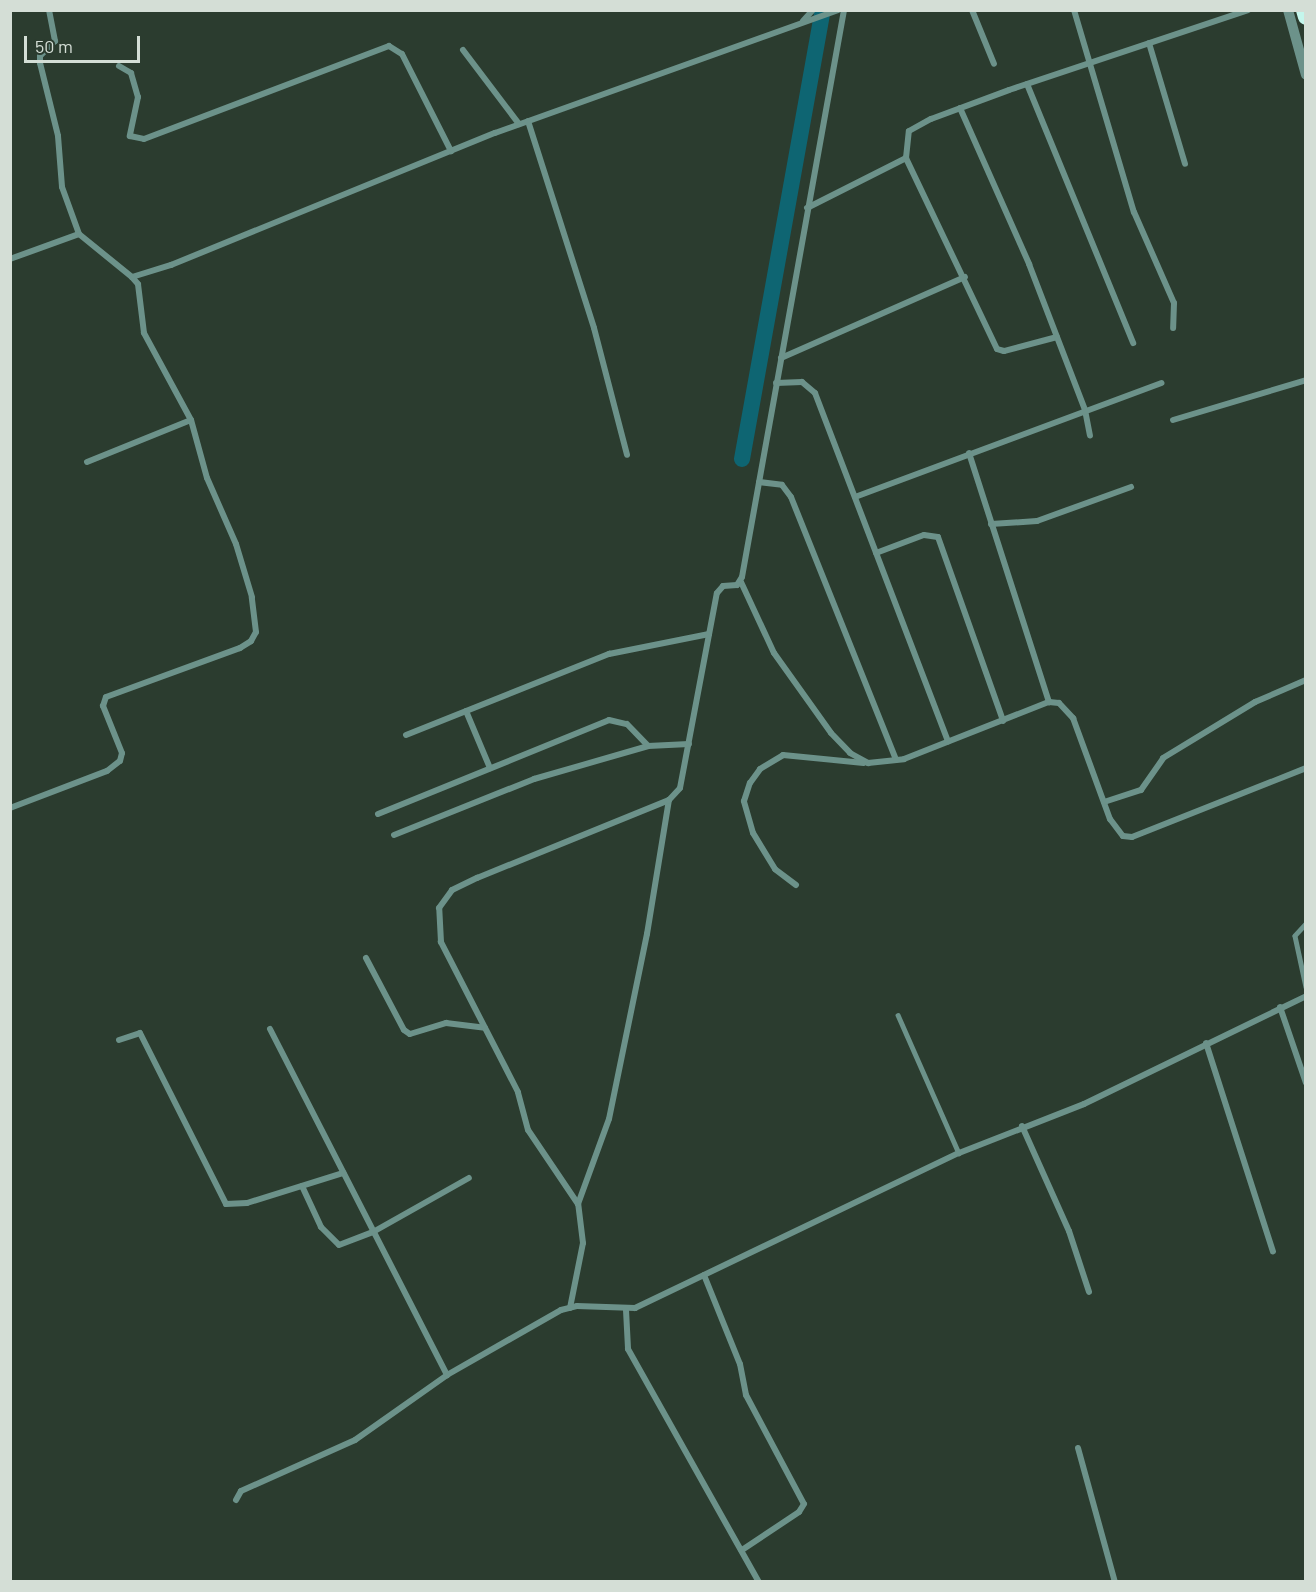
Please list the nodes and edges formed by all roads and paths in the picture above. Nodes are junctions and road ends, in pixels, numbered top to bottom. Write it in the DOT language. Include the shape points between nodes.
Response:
graph roads {
  1 [pos="49,10"];
  2 [pos="813,10"];
  3 [pos="844,10"];
  4 [pos="972,10"];
  5 [pos="1074,10"];
  6 [pos="1248,10"];
  7 [pos="1288,10"];
  8 [pos="1304,10"];
  9 [pos="838,11"];
  10 [pos="1305,17"];
  11 [pos="801,23"];
  12 [pos="1149,43"];
  13 [pos="464,50"];
  14 [pos="1091,62"];
  15 [pos="994,64"];
  16 [pos="118,66"];
  17 [pos="1305,75"];
  18 [pos="1027,84"];
  19 [pos="960,108"];
  20 [pos="528,121"];
  21 [pos="519,124"];
  22 [pos="451,151"];
  23 [pos="906,158"];
  24 [pos="1185,164"];
  25 [pos="807,208"];
  26 [pos="79,234"];
  27 [pos="10,258"];
  28 [pos="132,277"];
  29 [pos="965,278"];
  30 [pos="1173,328"];
  31 [pos="1057,337"];
  32 [pos="1133,343"];
  33 [pos="780,357"];
  34 [pos="1305,380"];
  35 [pos="776,383"];
  36 [pos="1161,383"];
  37 [pos="1085,410"];
  38 [pos="191,420"];
  39 [pos="1173,420"];
  40 [pos="1090,436"];
  41 [pos="969,453"];
  42 [pos="627,455"];
  43 [pos="87,462"];
  44 [pos="759,482"];
  45 [pos="1131,487"];
  46 [pos="855,497"];
  47 [pos="991,524"];
  48 [pos="876,553"];
  49 [pos="741,582"];
  50 [pos="709,634"];
  51 [pos="1305,680"];
  52 [pos="1049,702"];
  53 [pos="466,711"];
  54 [pos="1003,721"];
  55 [pos="405,735"];
  56 [pos="948,742"];
  57 [pos="689,744"];
  58 [pos="648,746"];
  59 [pos="896,760"];
  60 [pos="867,763"];
  61 [pos="490,768"];
  62 [pos="1305,768"];
  63 [pos="669,800"];
  64 [pos="1104,802"];
  65 [pos="10,808"];
  66 [pos="378,814"];
  67 [pos="394,835"];
  68 [pos="796,885"];
  69 [pos="1305,924"];
  70 [pos="366,958"];
  71 [pos="1305,987"];
  72 [pos="1305,996"];
  73 [pos="1280,1007"];
  74 [pos="898,1015"];
  75 [pos="270,1029"];
  76 [pos="485,1029"];
  77 [pos="119,1040"];
  78 [pos="1206,1043"];
  79 [pos="1305,1083"];
  80 [pos="1022,1126"];
  81 [pos="959,1153"];
  82 [pos="343,1173"];
  83 [pos="469,1178"];
  84 [pos="302,1186"];
  85 [pos="578,1204"];
  86 [pos="373,1232"];
  87 [pos="1273,1252"];
  88 [pos="704,1275"];
  89 [pos="1089,1292"];
  90 [pos="570,1308"];
  91 [pos="626,1310"];
  92 [pos="447,1375"];
  93 [pos="1078,1448"];
  94 [pos="236,1500"];
  95 [pos="742,1550"];
  96 [pos="759,1581"];
  97 [pos="1115,1581"];
  1 -- 26 [label="street" via="55,41 40,56 40,63 58,136 62,188"];
  2 -- 11 [label="street"];
  3 -- 25 [label="street"];
  4 -- 15 [label="street"];
  5 -- 14 [label="street"];
  6 -- 12 [label="street"];
  7 -- 17 [label="street"];
  8 -- 10 [label="highway"];
  9 -- 11 [label="street"];
  11 -- 20 [label="street"];
  12 -- 14 [label="street"];
  12 -- 24 [label="street"];
  13 -- 21 [label="street"];
  14 -- 18 [label="street"];
  14 -- 30 [label="street" via="1134,212 1174,303"];
  16 -- 22 [label="street" via="131,73 138,97 130,136 144,139 389,46 402,54"];
  18 -- 19 [label="street"];
  18 -- 32 [label="street"];
  19 -- 23 [label="street" via="909,131"];
  19 -- 31 [label="street" via="1021,244"];
  20 -- 21 [label="street"];
  20 -- 42 [label="street" via="594,328"];
  21 -- 22 [label="street"];
  22 -- 28 [label="street" via="171,265"];
  23 -- 25 [label="street"];
  23 -- 29 [label="street"];
  25 -- 33 [label="street"];
  26 -- 27 [label="street"];
  26 -- 28 [label="street"];
  28 -- 38 [label="street" via="138,284 144,333"];
  29 -- 31 [label="street" via="997,349 1004,351"];
  29 -- 33 [label="street"];
  31 -- 37 [label="street"];
  33 -- 35 [label="street"];
  34 -- 39 [label="street"];
  35 -- 44 [label="street"];
  35 -- 46 [label="street" via="809,386"];
  36 -- 37 [label="street"];
  37 -- 40 [label="street"];
  37 -- 41 [label="street"];
  38 -- 43 [label="street"];
  38 -- 65 [label="street" via="207,478 232,534 252,597 256,632 240,648 106,697 103,705 122,753 120,761 107,771"];
  41 -- 46 [label="street"];
  41 -- 47 [label="street"];
  44 -- 49 [label="street"];
  44 -- 59 [label="street" via="782,485 791,497"];
  45 -- 47 [label="street" via="1037,521"];
  46 -- 48 [label="street"];
  47 -- 52 [label="street"];
  48 -- 54 [label="street" via="924,535 938,537"];
  48 -- 56 [label="street"];
  49 -- 50 [label="street" via="723,586 717,593"];
  49 -- 60 [label="street" via="774,652 831,733 850,753"];
  50 -- 53 [label="street" via="609,654"];
  50 -- 57 [label="street"];
  51 -- 64 [label="street" via="1255,702 1163,758 1141,790"];
  52 -- 54 [label="street"];
  52 -- 64 [label="street" via="1059,703 1073,718"];
  53 -- 55 [label="street"];
  53 -- 61 [label="street"];
  54 -- 56 [label="street"];
  56 -- 59 [label="street"];
  57 -- 58 [label="street"];
  57 -- 63 [label="street" via="680,788"];
  58 -- 61 [label="street" via="620,719 609,720"];
  58 -- 67 [label="street" via="534,779"];
  59 -- 60 [label="street"];
  60 -- 68 [label="street" via="783,755 760,769 750,783 744,801 753,833 775,869"];
  61 -- 66 [label="street"];
  62 -- 64 [label="street" via="1132,837 1116,829"];
  63 -- 76 [label="street" via="477,878 445,898 437,919 441,942"];
  63 -- 85 [label="street" via="648,934 609,1119"];
  69 -- 71 [label="lane" via="1295,936"];
  70 -- 76 [label="street" via="398,1021 410,1034 446,1023"];
  72 -- 73 [label="street"];
  73 -- 78 [label="street"];
  73 -- 79 [label="street"];
  74 -- 81 [label="lane"];
  75 -- 82 [label="street"];
  76 -- 85 [label="street" via="518,1092 528,1130"];
  77 -- 84 [label="street" via="140,1033 225,1204 247,1203"];
  78 -- 80 [label="street" via="1084,1104"];
  78 -- 87 [label="street"];
  80 -- 81 [label="street"];
  80 -- 89 [label="street" via="1069,1231"];
  81 -- 88 [label="street"];
  82 -- 84 [label="street"];
  82 -- 86 [label="street"];
  83 -- 86 [label="street"];
  84 -- 86 [label="street" via="321,1227 339,1245"];
  85 -- 90 [label="street" via="583,1243"];
  86 -- 92 [label="street"];
  88 -- 91 [label="street"];
  88 -- 95 [label="street" via="740,1364 746,1395 804,1504 799,1512"];
  90 -- 91 [label="street"];
  90 -- 92 [label="street"];
  91 -- 95 [label="street" via="627,1349"];
  92 -- 94 [label="street" via="355,1440 241,1491"];
  93 -- 97 [label="street"];
  95 -- 96 [label="street"];
}
